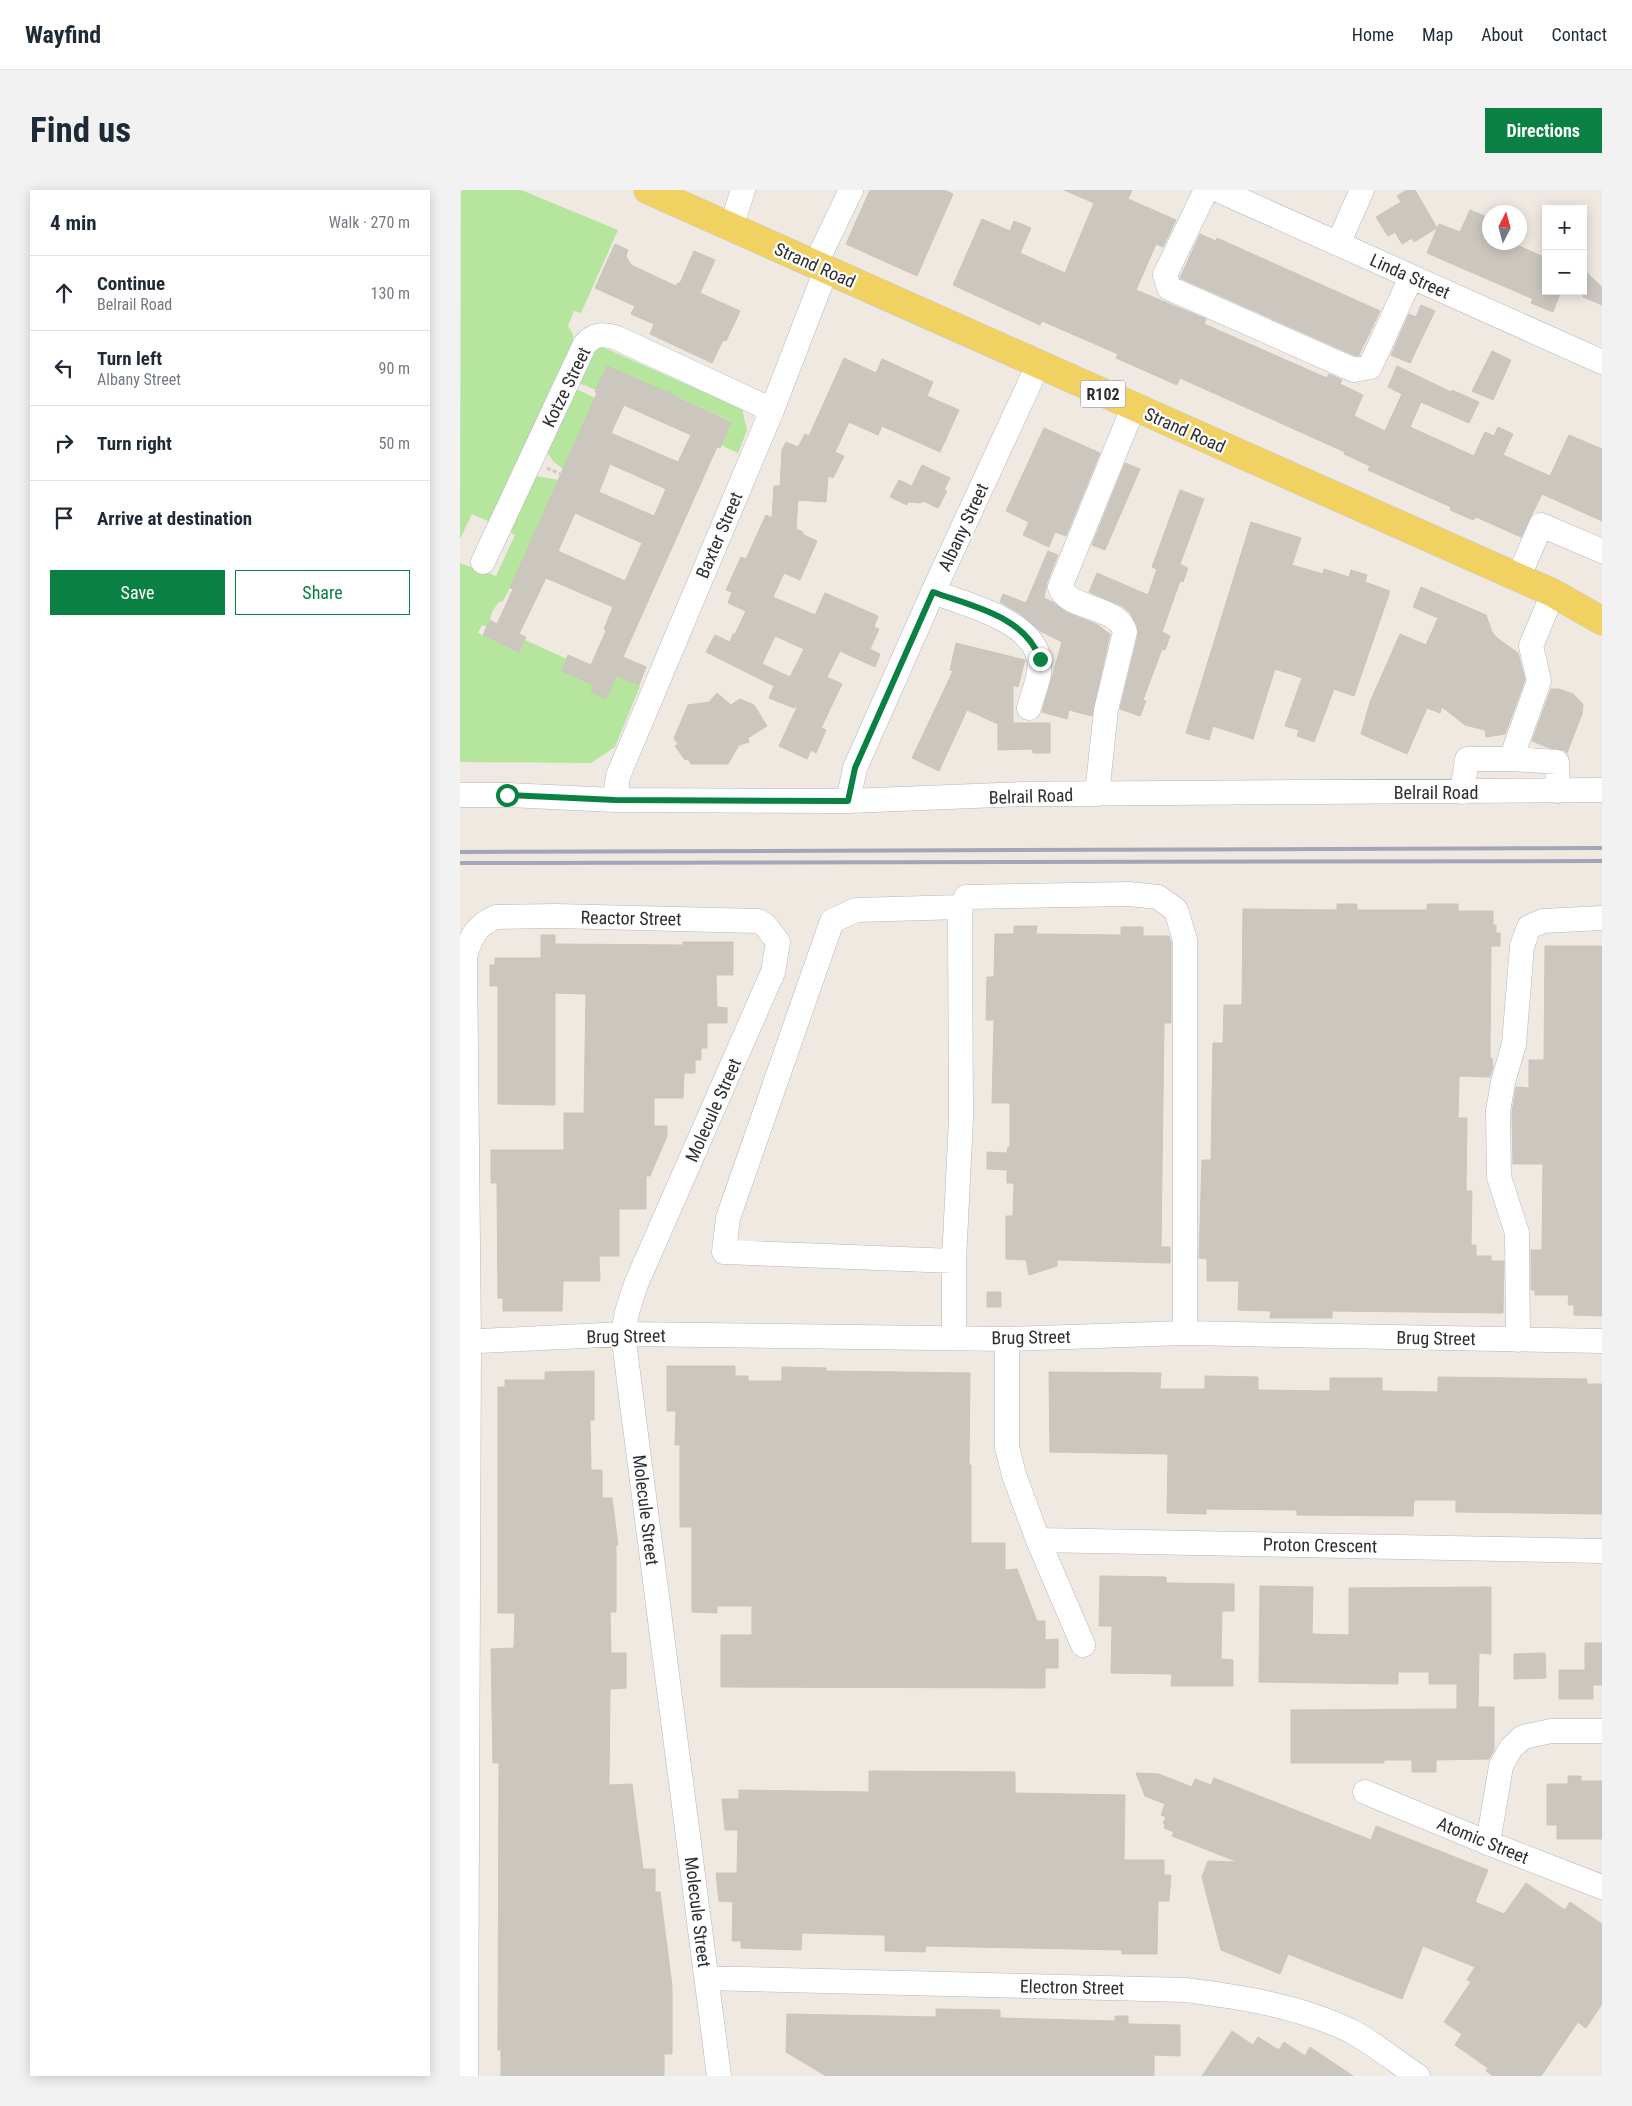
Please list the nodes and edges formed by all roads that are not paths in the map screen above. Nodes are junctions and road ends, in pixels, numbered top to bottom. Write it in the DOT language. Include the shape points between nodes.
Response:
graph roads {
  1 [pos="648,190"];
  2 [pos="743,190"];
  3 [pos="851,190"];
  4 [pos="1206,190"];
  5 [pos="1218,190"];
  6 [pos="1362,190"];
  7 [pos="685,199"];
  8 [pos="731,227"];
  9 [pos="1338,244"];
  10 [pos="821,267"];
  11 [pos="1411,277"];
  12 [pos="1602,362"];
  13 [pos="1038,365"];
  14 [pos="1133,408"];
  15 [pos="772,410"];
  16 [pos="1602,552"];
  17 [pos="483,562"];
  18 [pos="1518,578"];
  19 [pos="933,592"];
  20 [pos="1556,595"];
  21 [pos="1602,607"];
  22 [pos="1602,621"];
  23 [pos="1029,708"];
  24 [pos="1511,759"];
  25 [pos="1602,790"];
  26 [pos="1558,791"];
  27 [pos="1462,792"];
  28 [pos="1097,794"];
  29 [pos="460,795"];
  30 [pos="615,800"];
  31 [pos="848,801"];
  32 [pos="961,907"];
  33 [pos="1602,918"];
  34 [pos="773,972"];
  35 [pos="954,1261"];
  36 [pos="1185,1333"];
  37 [pos="623,1334"];
  38 [pos="954,1338"];
  39 [pos="1007,1339"];
  40 [pos="1518,1340"];
  41 [pos="1602,1341"];
  42 [pos="464,1342"];
  43 [pos="1038,1540"];
  44 [pos="1602,1551"];
  45 [pos="1083,1645"];
  46 [pos="1602,1731"];
  47 [pos="464,1738"];
  48 [pos="1365,1792"];
  49 [pos="1488,1843"];
  50 [pos="1602,1887"];
  51 [pos="707,1978"];
  52 [pos="466,2076"];
  53 [pos="718,2076"];
  54 [pos="1418,2076"];
  1 -- 7 [label="main road, Strand Road / R102"];
  2 -- 8 [label="street"];
  3 -- 10 [label="street, Baxter Street"];
  4 -- 11 [label="street" via="1165,274 1169,288 1354,370 1370,367"];
  5 -- 9 [label="street, Linda Street"];
  6 -- 9 [label="street"];
  7 -- 8 [label="main road, Strand Road / R102"];
  8 -- 10 [label="main road, Strand Road / R102"];
  9 -- 11 [label="street, Linda Street"];
  10 -- 13 [label="main road, Strand Road / R102"];
  10 -- 15 [label="street, Baxter Street"];
  11 -- 12 [label="street, Linda Street"];
  13 -- 14 [label="main road, Strand Road / R102"];
  13 -- 19 [label="street, Albany Street"];
  14 -- 18 [label="main road, Strand Road / R102"];
  14 -- 28 [label="street" via="1060,587 1065,596 1119,621 1125,632 1106,710"];
  15 -- 17 [label="street, Kotze Street" via="617,338 593,336 585,344"];
  15 -- 30 [label="street, Baxter Street" via="618,776"];
  16 -- 18 [label="street" via="1542,525"];
  18 -- 20 [label="main road, Strand Road / R102"];
  19 -- 23 [label="street" via="1002,618 1030,639 1040,659 1040,668"];
  19 -- 31 [label="street, Albany Street" via="855,768"];
  20 -- 21 [label="main road, Strand Road / R102"];
  20 -- 22 [label="main road, Strand Road / R102"];
  20 -- 24 [label="street" via="1531,646 1539,681"];
  24 -- 26 [label="street" via="1558,762"];
  24 -- 27 [label="street" via="1467,759"];
  25 -- 26 [label="street, Belrail Road"];
  26 -- 27 [label="street, Belrail Road"];
  27 -- 28 [label="street, Belrail Road"];
  28 -- 31 [label="street, Belrail Road"];
  29 -- 30 [label="street, Belrail Road"];
  30 -- 31 [label="street, Belrail Road"];
  32 -- 35 [label="street" via="961,1118"];
  32 -- 35 [label="street" via="856,910 832,921 728,1218 724,1252"];
  32 -- 36 [label="street" via="966,896 1129,894 1158,897 1176,910 1185,940"];
  33 -- 40 [label="street" via="1543,920 1529,927 1522,946 1514,1044 1498,1111 1499,1177 1516,1233"];
  34 -- 37 [label="street, Molecule Street" via="636,1284"];
  34 -- 42 [label="street, Reactor Street" via="778,942 758,921 496,917 480,925 465,956"];
  35 -- 38 [label="street"];
  36 -- 39 [label="street, Brug Street"];
  36 -- 40 [label="street, Brug Street"];
  37 -- 38 [label="street, Brug Street"];
  37 -- 42 [label="street, Brug Street"];
  37 -- 51 [label="street, Molecule Street"];
  38 -- 39 [label="street, Brug Street"];
  39 -- 43 [label="street" via="1007,1447"];
  40 -- 41 [label="street, Brug Street"];
  42 -- 47 [label="street"];
  43 -- 44 [label="street, Proton Crescent"];
  43 -- 45 [label="street"];
  46 -- 49 [label="street" via="1551,1730 1523,1737 1511,1748 1501,1766"];
  47 -- 52 [label="street"];
  48 -- 49 [label="street, Atomic Street"];
  49 -- 50 [label="street, Atomic Street"];
  51 -- 53 [label="street, Molecule Street"];
  51 -- 54 [label="street, Electron Street" via="1185,1990 1240,1996 1300,2012 1352,2032"];
}
